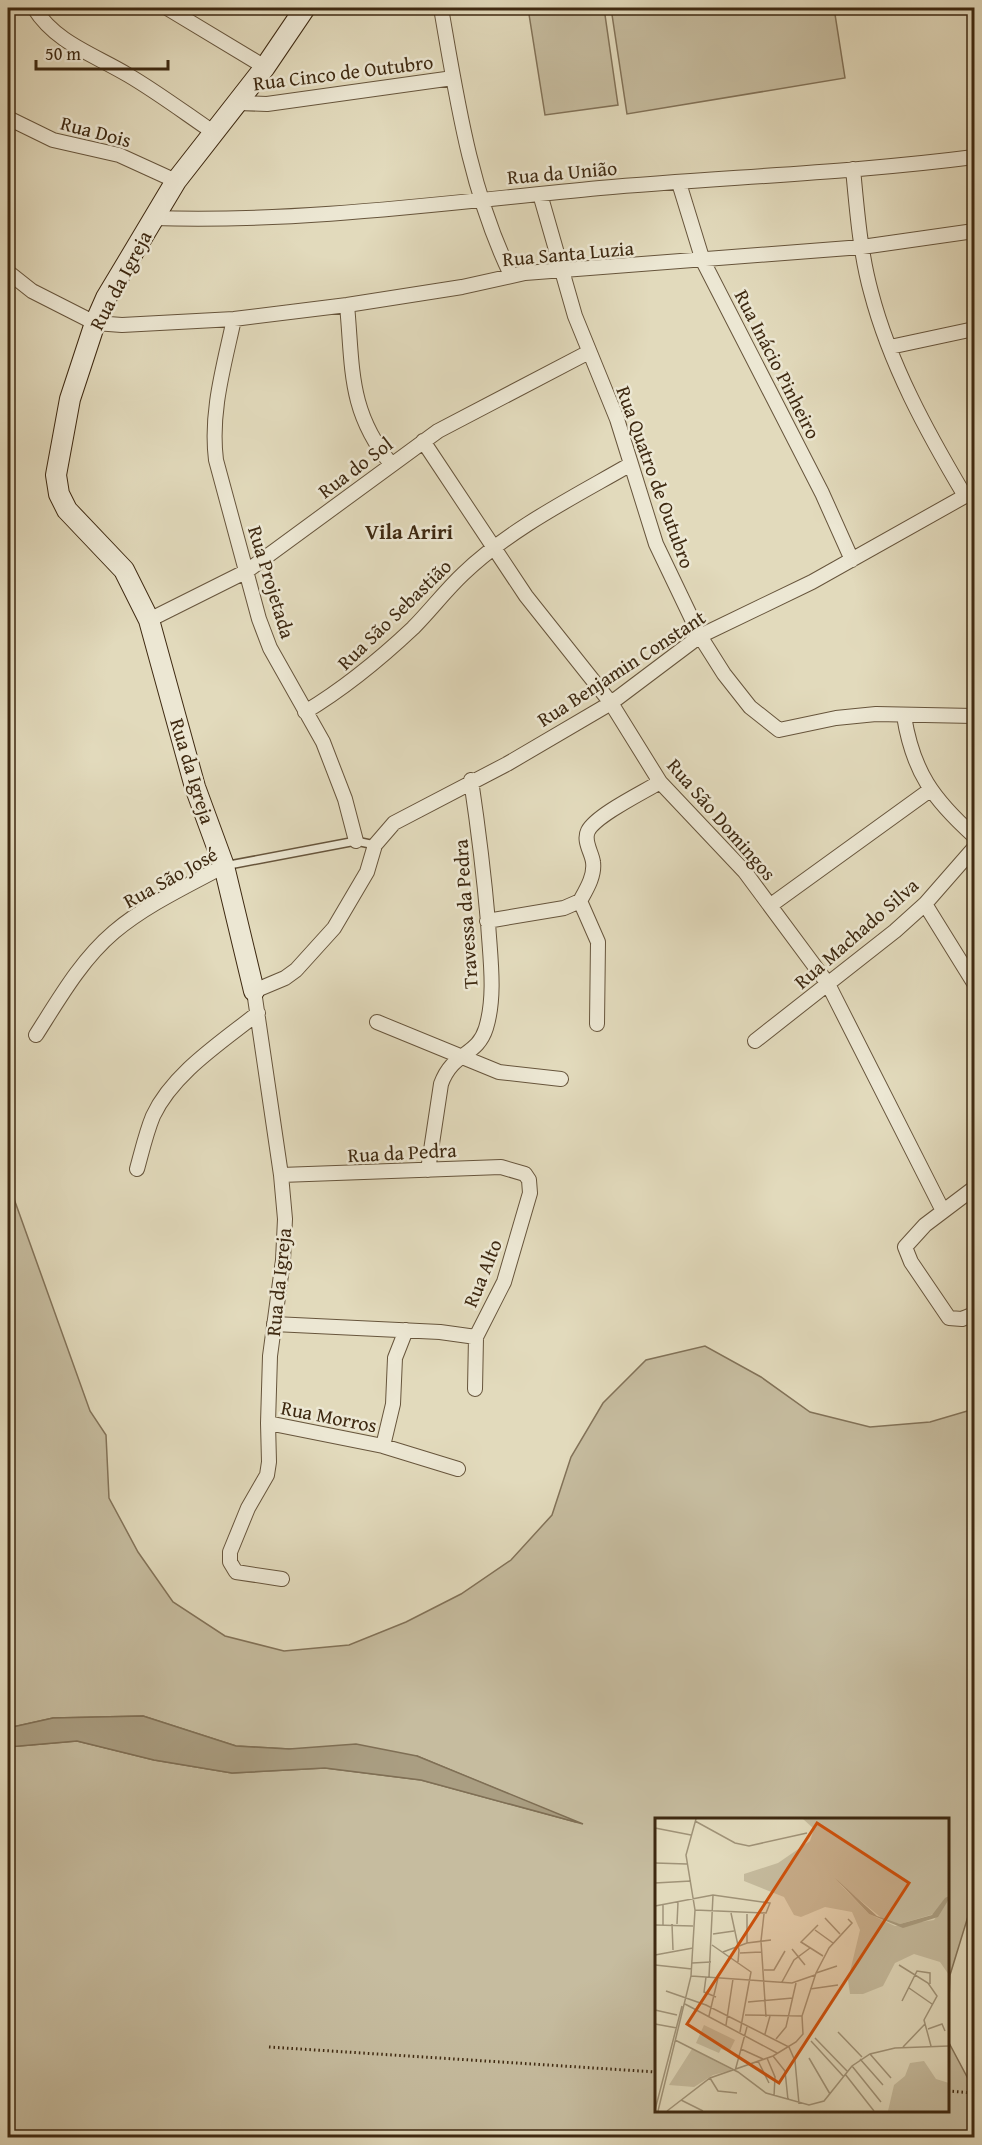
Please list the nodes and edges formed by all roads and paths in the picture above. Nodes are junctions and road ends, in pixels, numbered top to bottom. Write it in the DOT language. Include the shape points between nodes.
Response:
graph roads {
  1 [pos="34,8"];
  2 [pos="167,8"];
  3 [pos="305,8"];
  4 [pos="441,8"];
  5 [pos="265,67"];
  6 [pos="453,78"];
  7 [pos="238,103"];
  8 [pos="8,118"];
  9 [pos="213,132"];
  10 [pos="975,157"];
  11 [pos="853,169"];
  12 [pos="176,181"];
  13 [pos="679,183"];
  14 [pos="540,194"];
  15 [pos="479,199"];
  16 [pos="153,218"];
  17 [pos="975,231"];
  18 [pos="862,247"];
  19 [pos="703,261"];
  20 [pos="562,271"];
  21 [pos="8,272"];
  22 [pos="511,275"];
  23 [pos="347,305"];
  24 [pos="234,319"];
  25 [pos="95,323"];
  26 [pos="975,329"];
  27 [pos="890,347"];
  28 [pos="589,352"];
  29 [pos="423,441"];
  30 [pos="391,464"];
  31 [pos="631,464"];
  32 [pos="970,494"];
  33 [pos="494,548"];
  34 [pos="852,560"];
  35 [pos="247,571"];
  36 [pos="149,620"];
  37 [pos="700,636"];
  38 [pos="611,703"];
  39 [pos="305,712"];
  40 [pos="904,716"];
  41 [pos="975,716"];
  42 [pos="471,780"];
  43 [pos="660,782"];
  44 [pos="930,790"];
  45 [pos="975,836"];
  46 [pos="356,842"];
  47 [pos="375,845"];
  48 [pos="975,848"];
  49 [pos="224,866"];
  50 [pos="580,901"];
  51 [pos="925,904"];
  52 [pos="771,905"];
  53 [pos="487,921"];
  54 [pos="975,983"];
  55 [pos="828,984"];
  56 [pos="254,991"];
  57 [pos="258,1014"];
  58 [pos="376,1022"];
  59 [pos="597,1024"];
  60 [pos="36,1035"];
  61 [pos="755,1041"];
  62 [pos="460,1056"];
  63 [pos="561,1078"];
  64 [pos="137,1169"];
  65 [pos="428,1170"];
  66 [pos="525,1174"];
  67 [pos="281,1175"];
  68 [pos="975,1188"];
  69 [pos="943,1211"];
  70 [pos="975,1314"];
  71 [pos="274,1324"];
  72 [pos="406,1330"];
  73 [pos="477,1337"];
  74 [pos="475,1389"];
  75 [pos="268,1423"];
  76 [pos="383,1446"];
  77 [pos="458,1469"];
  78 [pos="282,1579"];
  79 [pos="268,2047"];
  80 [pos="655,2072"];
  81 [pos="949,2091"];
  82 [pos="975,2093"];
  1 -- 9 [label="street" via="54,33 72,46 128,75"];
  2 -- 5 [label="street"];
  3 -- 5 [label="street, Rua da Igreja"];
  4 -- 6 [label="street"];
  5 -- 7 [label="street, Rua da Igreja"];
  6 -- 7 [label="street, Rua Cinco de Outubro" via="267,105"];
  6 -- 15 [label="street"];
  7 -- 9 [label="street, Rua da Igreja"];
  8 -- 12 [label="street, Rua Dois" via="53,141 118,155"];
  9 -- 12 [label="street, Rua da Igreja"];
  10 -- 11 [label="street, Rua da União"];
  11 -- 13 [label="street, Rua da União"];
  11 -- 18 [label="street"];
  12 -- 16 [label="street, Rua da Igreja"];
  13 -- 14 [label="street, Rua da União"];
  13 -- 19 [label="street, Rua Inácio Pinheiro"];
  14 -- 15 [label="street, Rua da União"];
  14 -- 20 [label="street, Rua Quatro de Outubro"];
  15 -- 16 [label="street, Rua da União" via="296,216"];
  15 -- 22 [label="street"];
  16 -- 25 [label="street, Rua da Igreja"];
  17 -- 18 [label="street, Rua Santa Luzia"];
  18 -- 19 [label="street, Rua Santa Luzia"];
  18 -- 27 [label="street" via="871,293"];
  19 -- 20 [label="street, Rua Santa Luzia"];
  19 -- 34 [label="street, Rua Inácio Pinheiro" via="822,493"];
  20 -- 22 [label="street, Rua Santa Luzia"];
  20 -- 28 [label="street, Rua Quatro de Outubro"];
  21 -- 25 [label="street" via="32,291"];
  22 -- 23 [label="street, Rua Santa Luzia"];
  23 -- 24 [label="street, Rua Santa Luzia"];
  23 -- 30 [label="street" via="359,410 369,435"];
  24 -- 25 [label="street, Rua Santa Luzia"];
  24 -- 35 [label="street, Rua Projetada" via="213,434 216,460"];
  25 -- 36 [label="street, Rua da Igreja" via="70,399 56,475 59,494 67,510 124,570"];
  26 -- 27 [label="street"];
  27 -- 32 [label="street" via="931,438"];
  28 -- 29 [label="street, Rua do Sol" via="496,398"];
  28 -- 31 [label="street, Rua Quatro de Outubro"];
  29 -- 30 [label="street, Rua do Sol"];
  29 -- 33 [label="street, Rua São Domingos"];
  30 -- 35 [label="street, Rua do Sol"];
  31 -- 33 [label="street, Rua São Sebastião"];
  31 -- 37 [label="street, Rua Quatro de Outubro" via="656,544"];
  32 -- 34 [label="street, Rua Benjamin Constant"];
  33 -- 38 [label="street, Rua São Domingos" via="555,635"];
  33 -- 39 [label="street, Rua São Sebastião" via="369,668"];
  34 -- 37 [label="street, Rua Benjamin Constant"];
  35 -- 36 [label="street, Rua do Sol"];
  35 -- 39 [label="street, Rua Projetada" via="270,648"];
  36 -- 49 [label="street, Rua da Igreja" via="195,787"];
  37 -- 38 [label="street, Rua Benjamin Constant"];
  37 -- 40 [label="street, Rua Quatro de Outubro" via="750,707 779,729 836,718"];
  38 -- 42 [label="street, Rua Benjamin Constant" via="507,764"];
  38 -- 43 [label="street, Rua São Domingos"];
  39 -- 46 [label="street, Rua Projetada" via="334,768"];
  40 -- 41 [label="street, Rua Quatro de Outubro"];
  40 -- 44 [label="street" via="909,746"];
  42 -- 47 [label="street, Rua Benjamin Constant" via="394,823"];
  42 -- 53 [label="street, Travessa da Pedra"];
  43 -- 50 [label="street" via="598,820 588,831 586,838 594,863 591,880"];
  43 -- 52 [label="street, Rua São Domingos"];
  44 -- 45 [label="street" via="944,809"];
  44 -- 52 [label="street"];
  46 -- 47 [label="lane, Rua São José"];
  46 -- 49 [label="lane, Rua São José"];
  47 -- 56 [label="street, Rua Benjamin Constant" via="367,872 334,928 296,970"];
  48 -- 51 [label="street, Rua Machado Silva"];
  49 -- 56 [label="street, Rua da Igreja"];
  49 -- 60 [label="street, Rua São José" via="154,904 114,932 82,965"];
  50 -- 53 [label="street" via="564,908"];
  50 -- 59 [label="street" via="598,942"];
  51 -- 54 [label="street"];
  51 -- 55 [label="street, Rua Machado Silva"];
  52 -- 55 [label="street, Rua São Domingos"];
  53 -- 62 [label="street, Travessa da Pedra" via="491,1004 479,1044"];
  55 -- 61 [label="street, Rua Machado Silva"];
  55 -- 69 [label="street, Rua São Domingos"];
  56 -- 57 [label="street, Rua da Igreja"];
  57 -- 64 [label="street" via="172,1087 154,1114"];
  57 -- 67 [label="street, Rua da Igreja"];
  58 -- 62 [label="street"];
  62 -- 63 [label="street" via="499,1072"];
  62 -- 65 [label="street, Travessa da Pedra" via="446,1071 441,1084"];
  65 -- 66 [label="street, Rua da Pedra" via="501,1167"];
  65 -- 67 [label="street, Rua da Pedra"];
  66 -- 73 [label="street, Rua Alto" via="530,1193 516,1242 504,1282"];
  67 -- 71 [label="street, Rua da Igreja" via="284,1260"];
  68 -- 69 [label="street"];
  69 -- 70 [label="street" via="905,1247 923,1282 949,1318"];
  71 -- 72 [label="street"];
  71 -- 75 [label="street, Rua da Igreja"];
  72 -- 73 [label="street"];
  72 -- 76 [label="street, Rua Morros" via="395,1358 393,1404"];
  73 -- 74 [label="street, Rua Alto"];
  75 -- 76 [label="street, Rua Morros"];
  75 -- 78 [label="street, Rua da Igreja" via="267,1475 248,1508 230,1552 230,1562 236,1572"];
  76 -- 77 [label="street, Rua Morros"];
  79 -- 80 [label="path"];
  81 -- 82 [label="path"];
}
